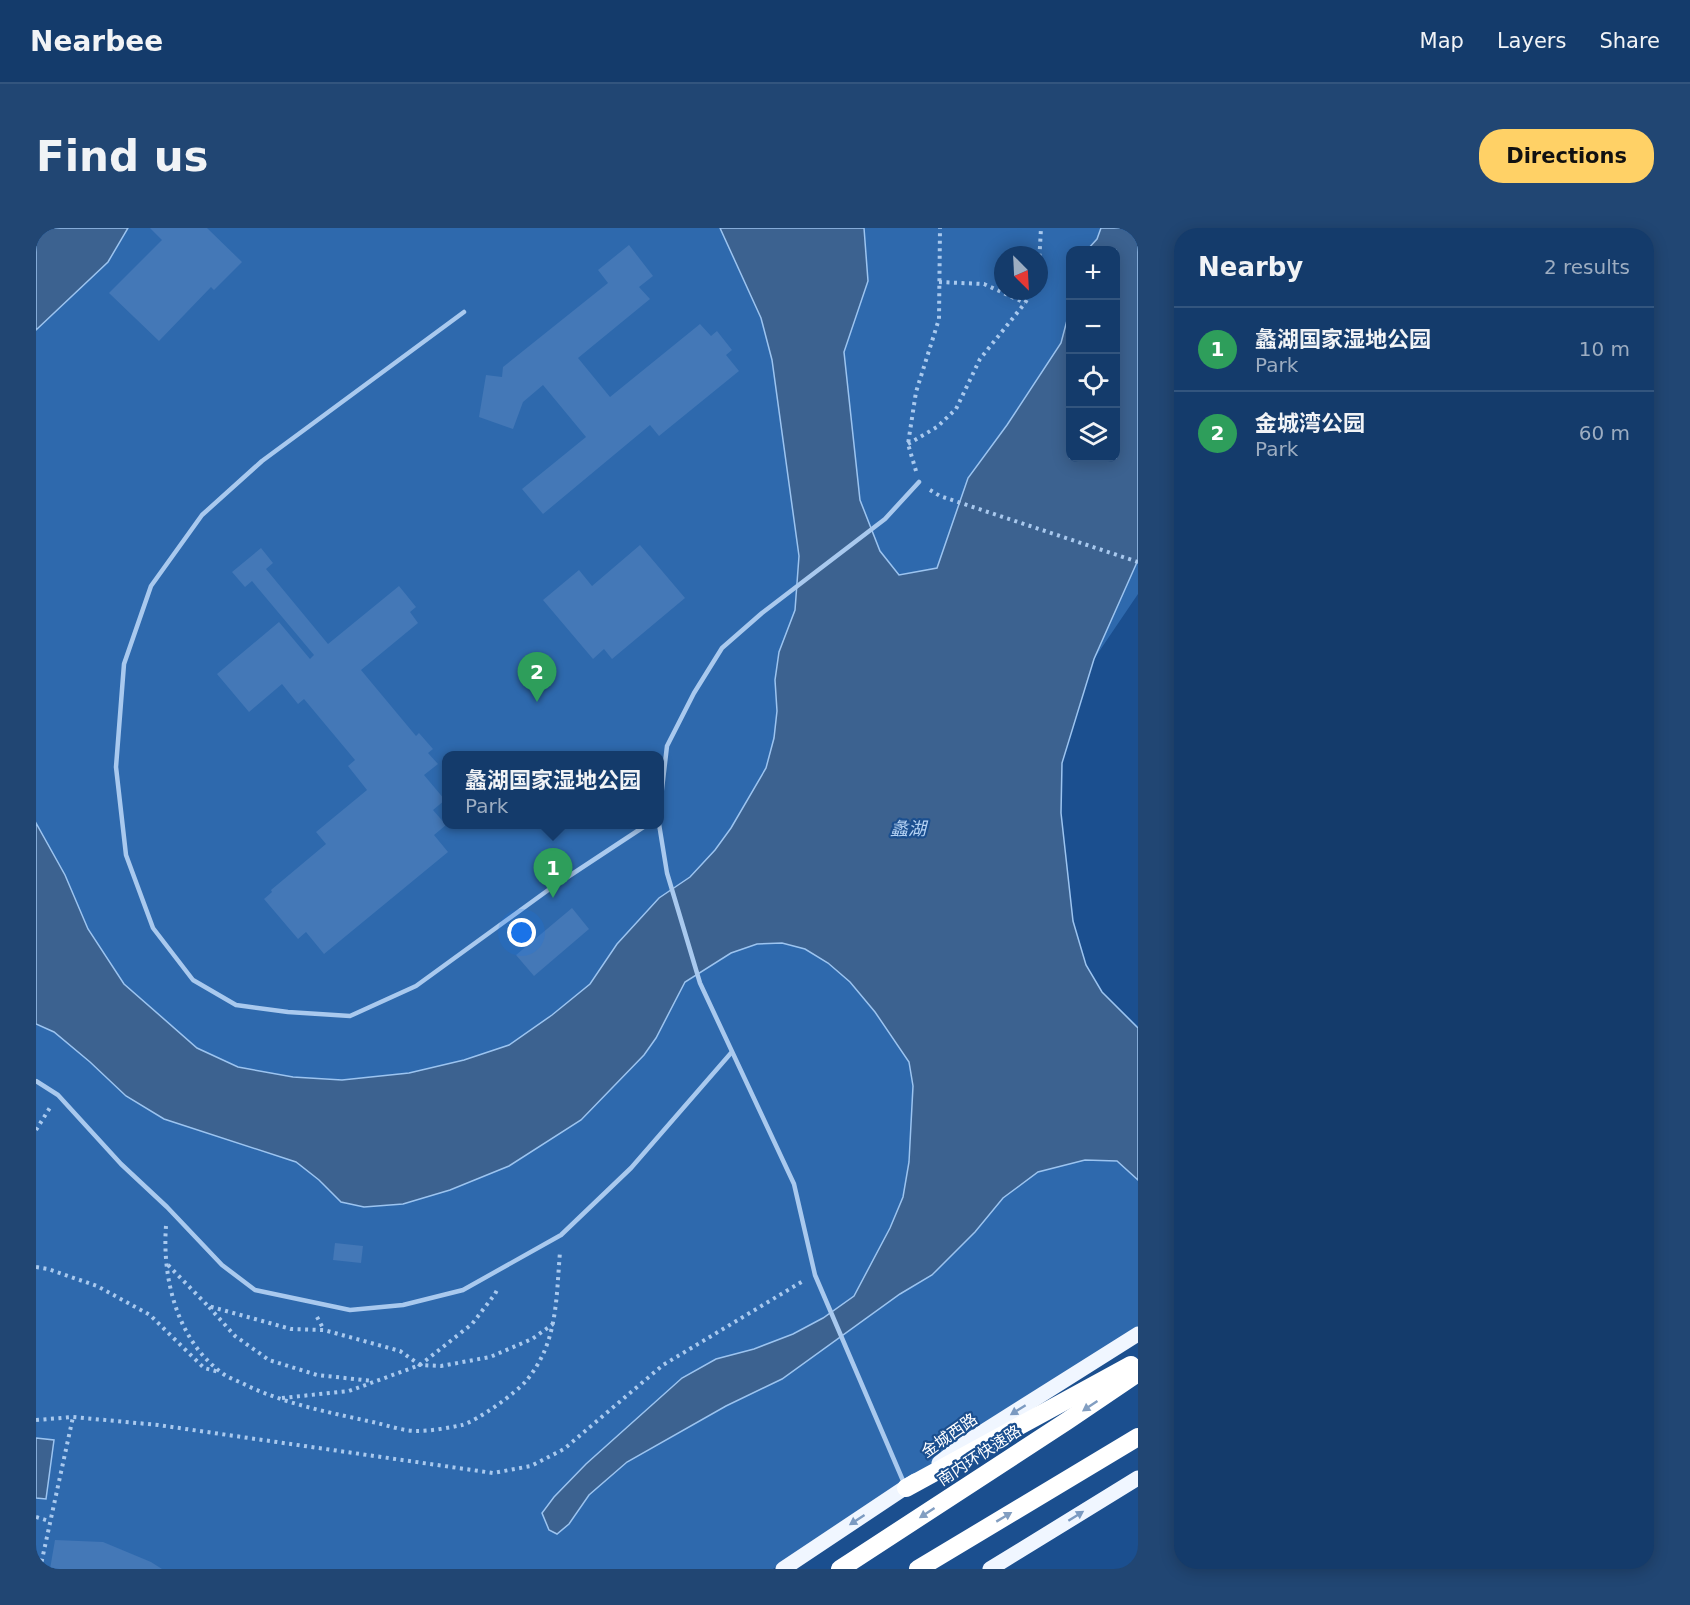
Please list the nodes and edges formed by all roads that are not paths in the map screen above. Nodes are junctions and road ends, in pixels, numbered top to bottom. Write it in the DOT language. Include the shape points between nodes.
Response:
graph roads {
  1 [pos="464,312"];
  2 [pos="919,482"];
  3 [pos="664,772"];
  4 [pos="642,829"];
  5 [pos="660,829"];
  6 [pos="731,1053"];
  7 [pos="36,1081"];
  8 [pos="1138,1334"];
  9 [pos="1138,1361"];
  10 [pos="1138,1373"];
  11 [pos="1138,1437"];
  12 [pos="1138,1478"];
  13 [pos="906,1488"];
  14 [pos="783,1569"];
  15 [pos="840,1569"];
  16 [pos="918,1569"];
  17 [pos="990,1569"];
  1 -- 4 [label="lane" via="262,461 202,514 151,586 124,664 116,767 126,855 153,928 193,980 237,1005 350,1016 416,986 551,888"];
  2 -- 3 [label="lane" via="885,519 722,648 667,746"];
  5 -- 6 [label="lane" via="667,873 700,983"];
  6 -- 7 [label="lane" via="631,1168 561,1235 463,1290 403,1305 350,1310 255,1290 222,1265 58,1095"];
  6 -- 13 [label="lane" via="794,1184 815,1275"];
  8 -- 13 [label="main road, 金城西路, one-way" via="965,1443"];
  9 -- 13 [label="highway"];
  10 -- 15 [label="highway, 南内环快速路, one-way"];
  16 -- 11 [label="highway, one-way"];
  17 -- 12 [label="main road, one-way"];
  13 -- 14 [label="main road, 金城西路, one-way"];
}
